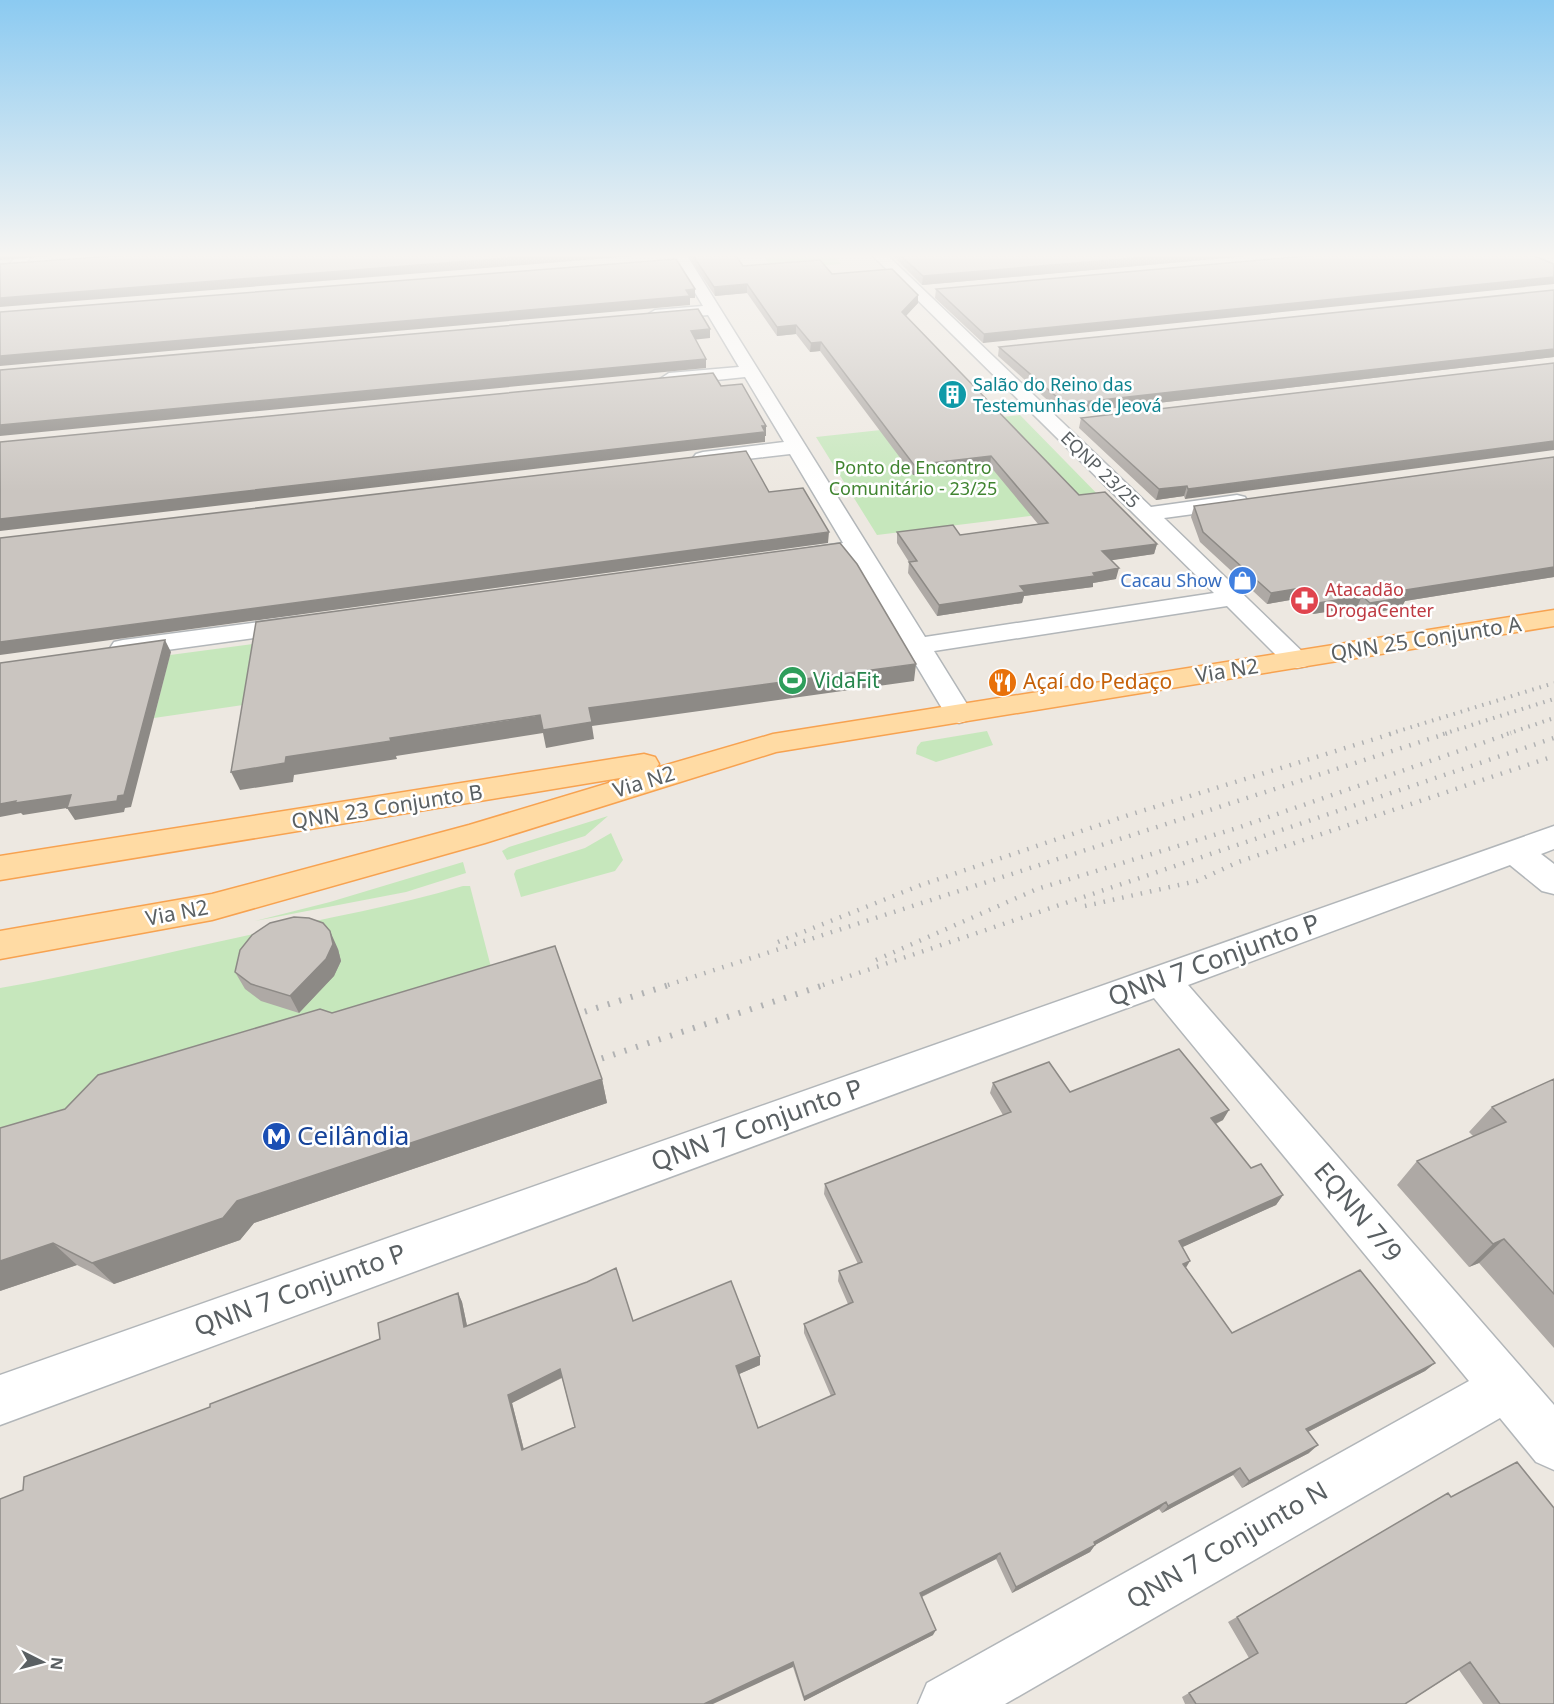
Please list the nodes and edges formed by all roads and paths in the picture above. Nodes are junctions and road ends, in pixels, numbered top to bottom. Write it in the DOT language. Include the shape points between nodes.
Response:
graph roads {
  1 [pos="727,334"];
  2 [pos="962,334"];
  3 [pos="1003,348"];
  4 [pos="980,350"];
  5 [pos="750,371"];
  6 [pos="655,380"];
  7 [pos="1075,420"];
  8 [pos="1052,423"];
  9 [pos="796,447"];
  10 [pos="678,460"];
  11 [pos="1262,498"];
  12 [pos="1146,514"];
  13 [pos="858,548"];
  14 [pos="776,560"];
  15 [pos="1231,598"];
  16 [pos="1554,618"];
  17 [pos="317,622"];
  18 [pos="918,646"];
  19 [pos="94,652"];
  20 [pos="1297,660"];
  21 [pos="959,714"];
  22 [pos="773,742"];
  23 [pos="1554,837"];
  24 [pos="1514,851"];
  25 [pos="0,868"];
  26 [pos="1554,882"];
  27 [pos="0,945"];
  28 [pos="1161,980"];
  29 [pos="1506,1387"];
  30 [pos="0,1400"];
  31 [pos="1554,1444"];
  32 [pos="948,1704"];
  1 -- 5 [label="street"];
  2 -- 4 [label="street, EQNP 23/25"];
  3 -- 4 [label="street"];
  4 -- 8 [label="street, EQNP 23/25"];
  5 -- 6 [label="street"];
  5 -- 9 [label="street"];
  7 -- 8 [label="street"];
  8 -- 12 [label="street, EQNP 23/25"];
  9 -- 10 [label="street"];
  9 -- 13 [label="street"];
  11 -- 12 [label="street"];
  12 -- 15 [label="street, EQNP 23/25"];
  13 -- 14 [label="street"];
  13 -- 18 [label="street"];
  15 -- 18 [label="street"];
  15 -- 20 [label="street, EQNP 23/25"];
  16 -- 20 [label="main road, QNN 25 Conjunto A"];
  17 -- 19 [label="street"];
  18 -- 21 [label="street"];
  20 -- 21 [label="main road, Via N2"];
  21 -- 22 [label="main road, Via N2"];
  22 -- 25 [label="main road, QNN 23 Conjunto B"];
  22 -- 27 [label="main road, Via N2" via="474,835 212,907"];
  23 -- 24 [label="street, QNN 7 Conjunto P"];
  24 -- 26 [label="street"];
  24 -- 28 [label="street, QNN 7 Conjunto P"];
  28 -- 29 [label="street, EQNN 7/9"];
  28 -- 30 [label="street, QNN 7 Conjunto P"];
  29 -- 31 [label="street, EQNN 7/9"];
  29 -- 32 [label="street, QNN 7 Conjunto N"];
}
